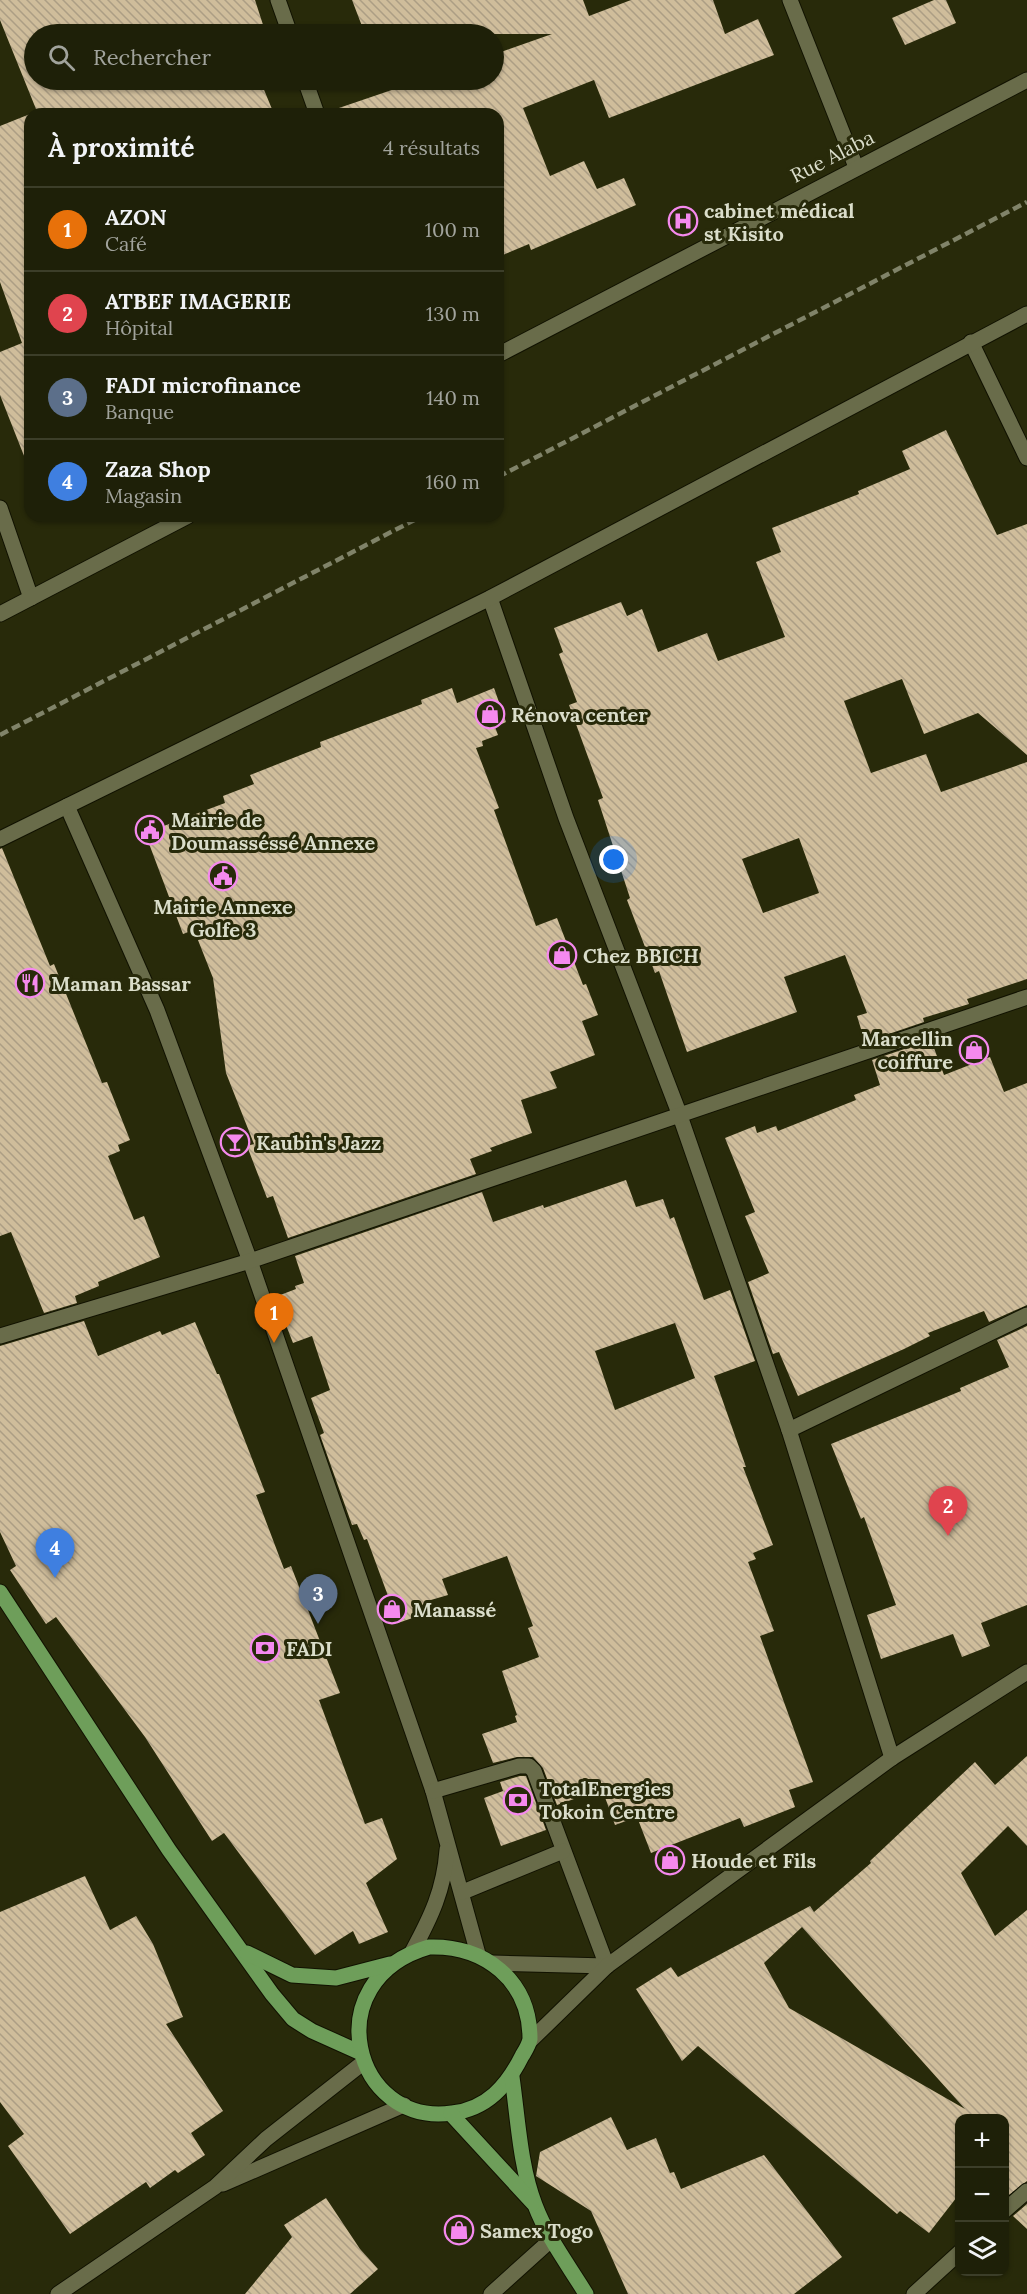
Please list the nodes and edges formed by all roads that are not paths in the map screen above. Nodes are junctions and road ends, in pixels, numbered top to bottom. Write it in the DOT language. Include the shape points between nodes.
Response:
graph roads {
  1 [pos="278,0"];
  2 [pos="790,0"];
  3 [pos="286,24"];
  4 [pos="1027,80"];
  5 [pos="309,90"];
  6 [pos="315,108"];
  7 [pos="856,167"];
  8 [pos="1027,314"];
  9 [pos="971,342"];
  10 [pos="504,352"];
  11 [pos="1027,458"];
  12 [pos="0,508"];
  13 [pos="176,522"];
  14 [pos="30,598"];
  15 [pos="490,598"];
  16 [pos="0,614"];
  17 [pos="67,806"];
  18 [pos="0,839"];
  19 [pos="1027,997"];
  20 [pos="679,1113"];
  21 [pos="250,1261"];
  22 [pos="1027,1315"];
  23 [pos="0,1336"];
  24 [pos="789,1430"];
  25 [pos="0,1592"];
  26 [pos="1027,1672"];
  27 [pos="891,1758"];
  28 [pos="433,1791"];
  29 [pos="447,1841"];
  30 [pos="563,1851"];
  31 [pos="463,1892"];
  32 [pos="244,1952"];
  33 [pos="412,1952"];
  34 [pos="478,1954"];
  35 [pos="493,1963"];
  36 [pos="391,1964"];
  37 [pos="607,1966"];
  38 [pos="530,2041"];
  39 [pos="363,2058"];
  40 [pos="512,2077"];
  41 [pos="405,2105"];
  42 [pos="451,2114"];
  43 [pos="215,2187"];
  44 [pos="1027,2191"];
  45 [pos="535,2205"];
  46 [pos="1009,2207"];
  47 [pos="552,2239"];
  48 [pos="955,2257"];
  49 [pos="58,2294"];
  50 [pos="491,2294"];
  51 [pos="586,2294"];
  52 [pos="914,2294"];
  1 -- 3 [label="street"];
  2 -- 7 [label="street"];
  4 -- 7 [label="street, Rue Alaba"];
  5 -- 6 [label="street"];
  7 -- 10 [label="street, Rue Alaba"];
  8 -- 9 [label="street"];
  9 -- 11 [label="street"];
  9 -- 15 [label="street"];
  12 -- 14 [label="street"];
  13 -- 14 [label="street"];
  14 -- 16 [label="street"];
  15 -- 17 [label="street"];
  15 -- 20 [label="street" via="566,818"];
  17 -- 18 [label="street"];
  17 -- 21 [label="street" via="157,1010"];
  19 -- 20 [label="street"];
  20 -- 21 [label="street"];
  20 -- 24 [label="street"];
  21 -- 23 [label="street"];
  21 -- 28 [label="street"];
  22 -- 24 [label="street"];
  24 -- 27 [label="street"];
  25 -- 32 [label="main road" via="169,1850"];
  26 -- 27 [label="street"];
  27 -- 37 [label="street"];
  28 -- 29 [label="street"];
  28 -- 30 [label="street" via="529,1766"];
  29 -- 31 [label="street"];
  29 -- 33 [label="street" via="435,1911"];
  30 -- 31 [label="street"];
  30 -- 37 [label="street"];
  31 -- 34 [label="street"];
  32 -- 36 [label="main road" via="292,1975 336,1978"];
  32 -- 39 [label="main road" via="293,2019"];
  33 -- 34 [label="main road" via="446,1947"];
  33 -- 36 [label="main road"];
  34 -- 35 [label="main road"];
  35 -- 37 [label="street"];
  35 -- 38 [label="main road" via="518,1993"];
  36 -- 39 [label="main road" via="374,1981 363,2003 358,2026"];
  37 -- 38 [label="street"];
  38 -- 40 [label="main road"];
  39 -- 41 [label="main road" via="384,2092"];
  39 -- 43 [label="street"];
  40 -- 42 [label="main road" via="475,2108"];
  40 -- 45 [label="main road" via="526,2173"];
  41 -- 42 [label="main road" via="427,2113"];
  41 -- 43 [label="street"];
  42 -- 45 [label="main road"];
  43 -- 49 [label="street"];
  44 -- 46 [label="street"];
  45 -- 47 [label="main road"];
  47 -- 50 [label="street"];
  47 -- 51 [label="main road"];
  48 -- 52 [label="street"];
}
